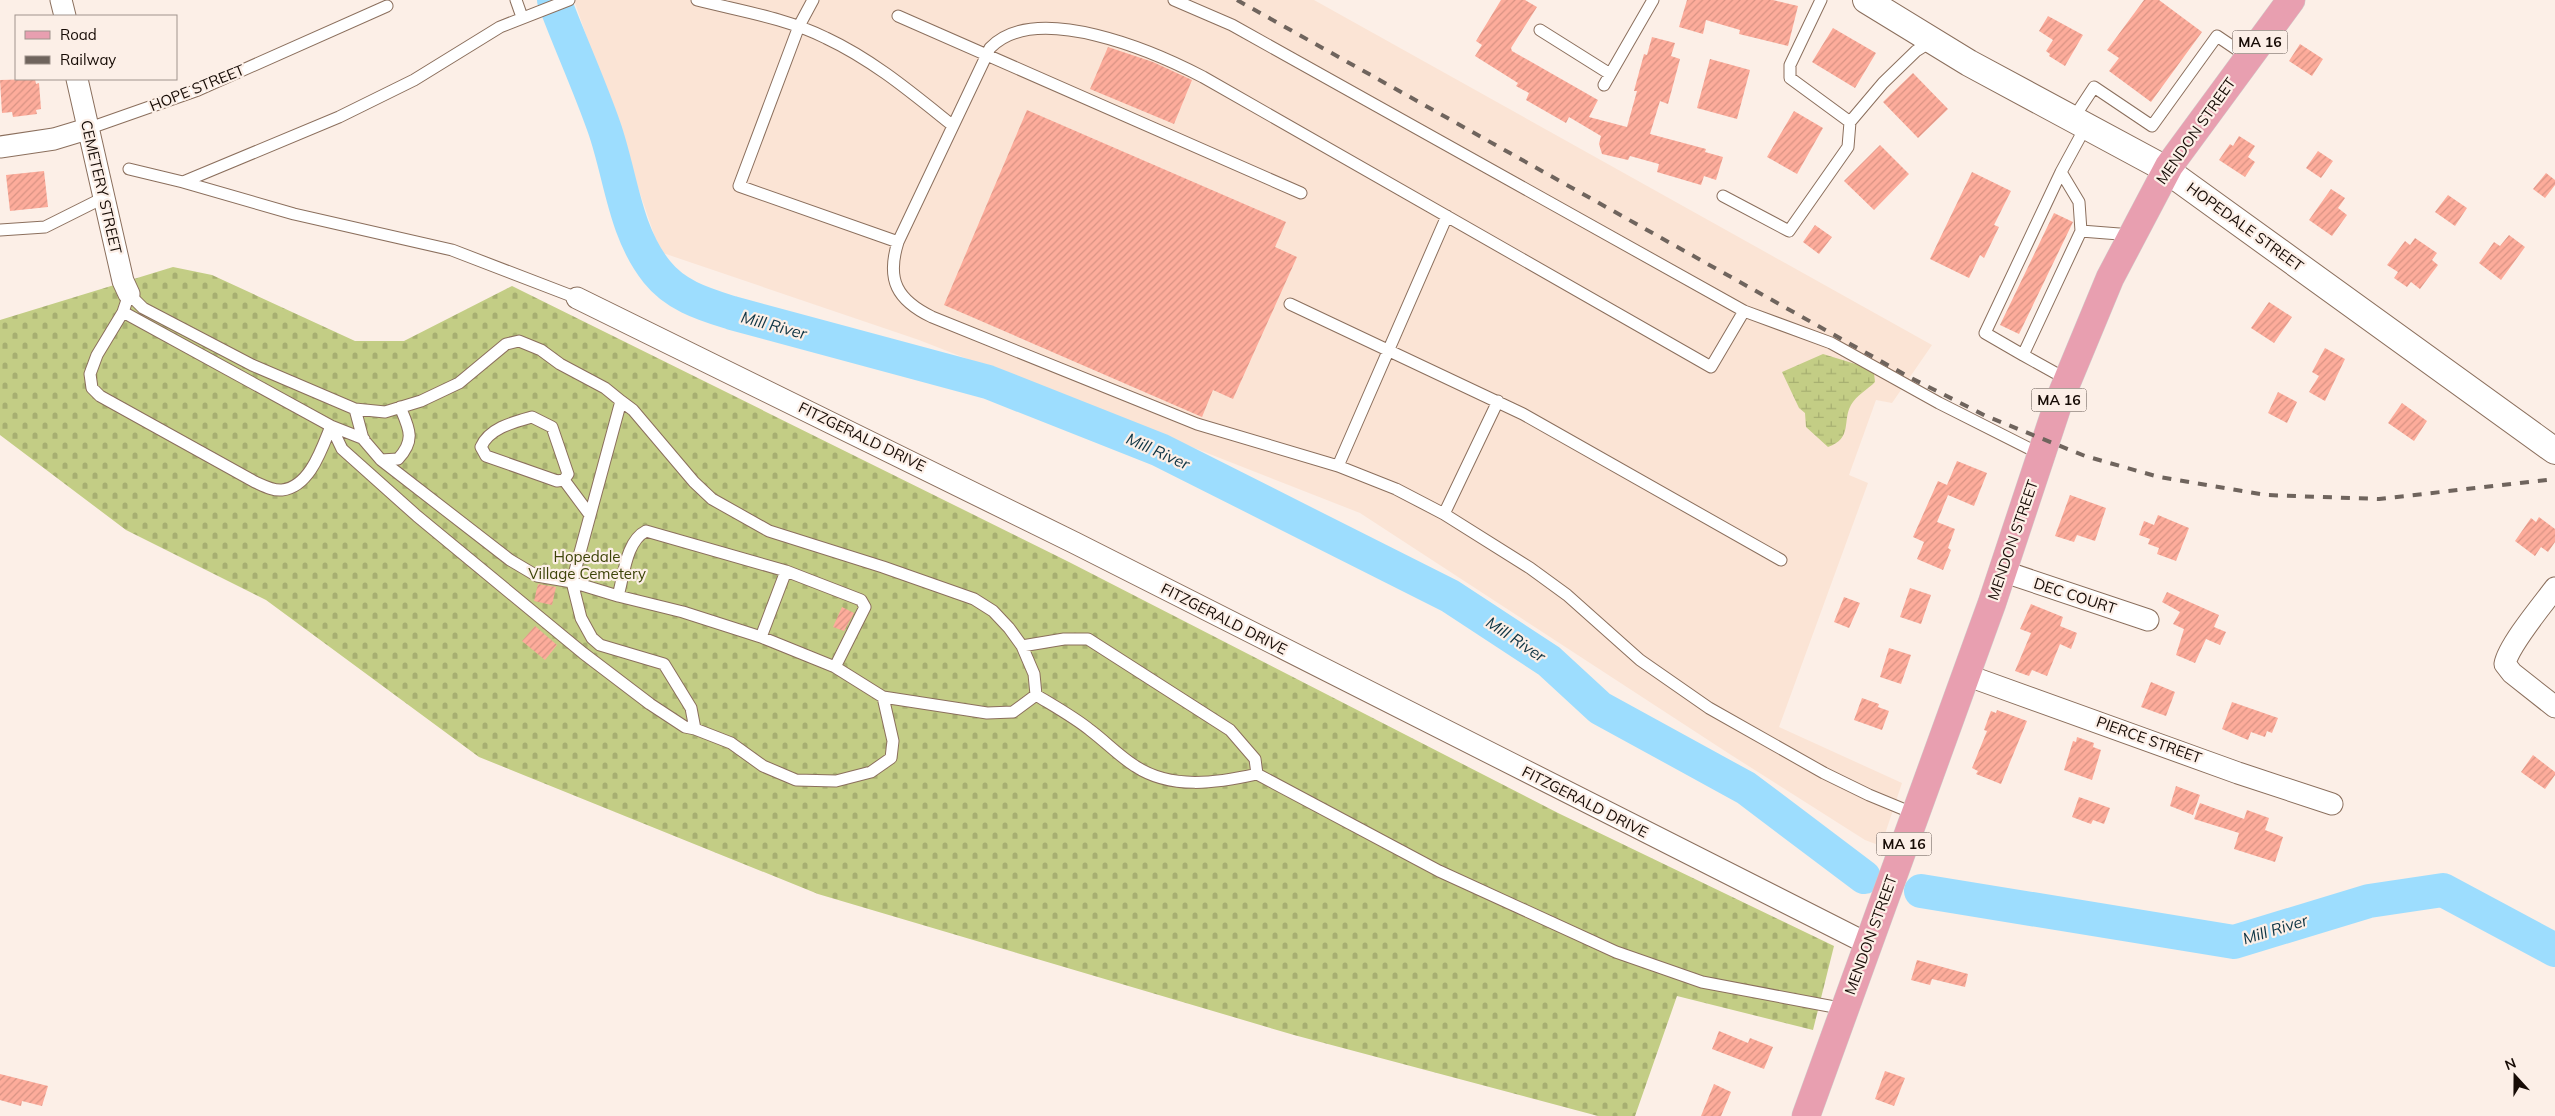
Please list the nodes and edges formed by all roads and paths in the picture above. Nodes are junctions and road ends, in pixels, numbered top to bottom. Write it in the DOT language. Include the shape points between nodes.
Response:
graph roads {
  1 [pos="62,0"];
  2 [pos="516,0"];
  3 [pos="569,0"];
  4 [pos="697,0"];
  5 [pos="814,0"];
  6 [pos="1174,0"];
  7 [pos="1653,0"];
  8 [pos="1821,0"];
  9 [pos="1866,0"];
  10 [pos="2290,0"];
  11 [pos="387,6"];
  12 [pos="65,15"];
  13 [pos="526,16"];
  14 [pos="898,16"];
  15 [pos="799,26"];
  16 [pos="1540,30"];
  17 [pos="1932,40"];
  18 [pos="986,54"];
  19 [pos="2248,57"];
  20 [pos="1610,74"];
  21 [pos="77,80"];
  22 [pos="1604,85"];
  23 [pos="1850,122"];
  24 [pos="2080,123"];
  25 [pos="952,125"];
  26 [pos="87,129"];
  27 [pos="0,147"];
  28 [pos="129,169"];
  29 [pos="2166,170"];
  30 [pos="2061,172"];
  31 [pos="183,182"];
  32 [pos="1301,193"];
  33 [pos="1724,196"];
  34 [pos="103,198"];
  35 [pos="1448,216"];
  36 [pos="0,230"];
  37 [pos="2081,231"];
  38 [pos="2132,235"];
  39 [pos="898,242"];
  40 [pos="577,298"];
  41 [pos="126,303"];
  42 [pos="1290,304"];
  43 [pos="1744,312"];
  44 [pos="1389,350"];
  45 [pos="2023,355"];
  46 [pos="2068,380"];
  47 [pos="621,401"];
  48 [pos="1498,401"];
  49 [pos="400,407"];
  50 [pos="355,409"];
  51 [pos="331,426"];
  52 [pos="364,439"];
  53 [pos="2555,451"];
  54 [pos="2042,455"];
  55 [pos="381,460"];
  56 [pos="1338,466"];
  57 [pos="564,480"];
  58 [pos="1444,514"];
  59 [pos="590,515"];
  60 [pos="1781,560"];
  61 [pos="786,571"];
  62 [pos="2002,571"];
  63 [pos="572,582"];
  64 [pos="2555,588"];
  65 [pos="618,596"];
  66 [pos="2148,620"];
  67 [pos="761,637"];
  68 [pos="1022,646"];
  69 [pos="835,668"];
  70 [pos="1966,675"];
  71 [pos="1036,695"];
  72 [pos="883,697"];
  73 [pos="2555,707"];
  74 [pos="695,729"];
  75 [pos="1257,774"];
  76 [pos="2332,804"];
  77 [pos="1916,814"];
  78 [pos="1868,944"];
  79 [pos="1845,1009"];
  80 [pos="1806,1116"];
  1 -- 12 [label="street"];
  2 -- 13 [label="lane"];
  3 -- 13 [label="lane"];
  4 -- 15 [label="lane"];
  5 -- 15 [label="lane"];
  6 -- 43 [label="lane" via="1232,25"];
  7 -- 20 [label="lane"];
  8 -- 23 [label="lane" via="1790,64 1790,78"];
  9 -- 17 [label="street, HOPEDALE STREET"];
  10 -- 19 [label="main road, MENDON STREET / MA 16"];
  11 -- 26 [label="lane, HOPE STREET" via="198,90"];
  13 -- 31 [label="lane" via="489,33 414,80 339,117"];
  14 -- 18 [label="lane"];
  15 -- 25 [label="lane" via="867,60"];
  15 -- 39 [label="lane" via="739,186"];
  16 -- 20 [label="lane"];
  17 -- 23 [label="lane" via="1896,70"];
  17 -- 24 [label="street, HOPEDALE STREET"];
  18 -- 25 [label="lane"];
  18 -- 32 [label="lane"];
  18 -- 35 [label="lane" via="1001,38 1027,30 1081,30 1118,39 1203,77"];
  19 -- 24 [label="lane" via="2217,36 2152,126 2094,87"];
  19 -- 29 [label="main road, MENDON STREET / MA 16"];
  20 -- 22 [label="lane"];
  21 -- 26 [label="street, CEMETERY STREET"];
  23 -- 33 [label="lane" via="1848,148 1789,231"];
  24 -- 29 [label="street, HOPEDALE STREET"];
  24 -- 30 [label="lane"];
  25 -- 39 [label="lane"];
  26 -- 27 [label="street, HOPE STREET" via="54,139"];
  26 -- 34 [label="street, CEMETERY STREET"];
  28 -- 31 [label="lane"];
  29 -- 38 [label="main road, MENDON STREET / MA 16"];
  29 -- 53 [label="street, HOPEDALE STREET"];
  30 -- 37 [label="lane" via="2079,202"];
  30 -- 45 [label="lane" via="1986,333"];
  31 -- 40 [label="lane" via="294,214 452,250"];
  34 -- 36 [label="lane" via="46,227"];
  34 -- 41 [label="street, CEMETERY STREET"];
  35 -- 43 [label="lane" via="1712,367"];
  35 -- 44 [label="lane"];
  37 -- 38 [label="lane"];
  37 -- 45 [label="lane"];
  38 -- 46 [label="main road, MENDON STREET / MA 16" via="2110,278"];
  39 -- 56 [label="lane" via="893,263 896,284 900,294 918,310 1197,424"];
  40 -- 78 [label="street, FITZGERALD DRIVE" via="1075,543"];
  41 -- 50 [label="lane" via="143,308 252,365"];
  41 -- 51 [label="lane" via="142,325"];
  41 -- 51 [label="lane" via="90,374 92,388 100,396 272,489 293,487 303,478 318,460"];
  42 -- 44 [label="lane"];
  43 -- 54 [label="lane" via="1831,343"];
  44 -- 48 [label="lane"];
  44 -- 56 [label="lane"];
  45 -- 46 [label="lane"];
  46 -- 54 [label="main road, MENDON STREET / MA 16"];
  47 -- 49 [label="lane" via="541,350 519,341 506,344 459,383"];
  47 -- 59 [label="lane"];
  47 -- 68 [label="lane" via="633,410 712,499 769,531 974,599 993,610"];
  48 -- 58 [label="lane"];
  48 -- 60 [label="lane"];
  49 -- 50 [label="lane" via="385,412"];
  49 -- 55 [label="lane" via="410,439 398,459"];
  50 -- 52 [label="lane"];
  51 -- 52 [label="lane"];
  51 -- 74 [label="lane" via="342,449 418,516 583,653 650,704 685,727"];
  52 -- 55 [label="lane"];
  54 -- 62 [label="main road, MENDON STREET / MA 16"];
  55 -- 63 [label="lane" via="510,560 537,576"];
  56 -- 58 [label="lane" via="1396,489"];
  57 -- 57 [label="lane" via="568,474 552,427 532,417 508,424 484,439 481,447 486,456 557,481"];
  57 -- 59 [label="lane"];
  58 -- 77 [label="lane" via="1549,581 1640,660 1708,708 1824,773"];
  59 -- 63 [label="lane"];
  61 -- 65 [label="lane" via="646,531 637,536 633,544"];
  61 -- 67 [label="lane"];
  61 -- 69 [label="lane" via="861,600 865,607"];
  62 -- 66 [label="street, DEC COURT"];
  62 -- 70 [label="main road, MENDON STREET / MA 16"];
  63 -- 65 [label="lane"];
  63 -- 74 [label="lane" via="581,618 592,638 613,650 664,664 691,708"];
  64 -- 73 [label="street" via="2506,658 2508,669"];
  65 -- 67 [label="lane" via="683,612"];
  67 -- 69 [label="lane"];
  68 -- 71 [label="lane" via="1034,674"];
  68 -- 75 [label="lane" via="1064,639 1088,639 1230,730 1255,759"];
  69 -- 72 [label="lane"];
  70 -- 76 [label="street, PIERCE STREET"];
  70 -- 77 [label="main road, MENDON STREET / MA 16"];
  71 -- 72 [label="lane" via="1013,712 987,714"];
  71 -- 75 [label="lane" via="1155,777 1194,782 1227,781"];
  72 -- 74 [label="lane" via="893,741 891,758 871,772 836,781 796,780 763,766 731,743"];
  75 -- 79 [label="lane" via="1439,871 1616,952 1702,982"];
  77 -- 78 [label="main road, MENDON STREET / MA 16"];
  78 -- 79 [label="main road, MENDON STREET / MA 16"];
  79 -- 80 [label="main road, MENDON STREET / MA 16"];
}
